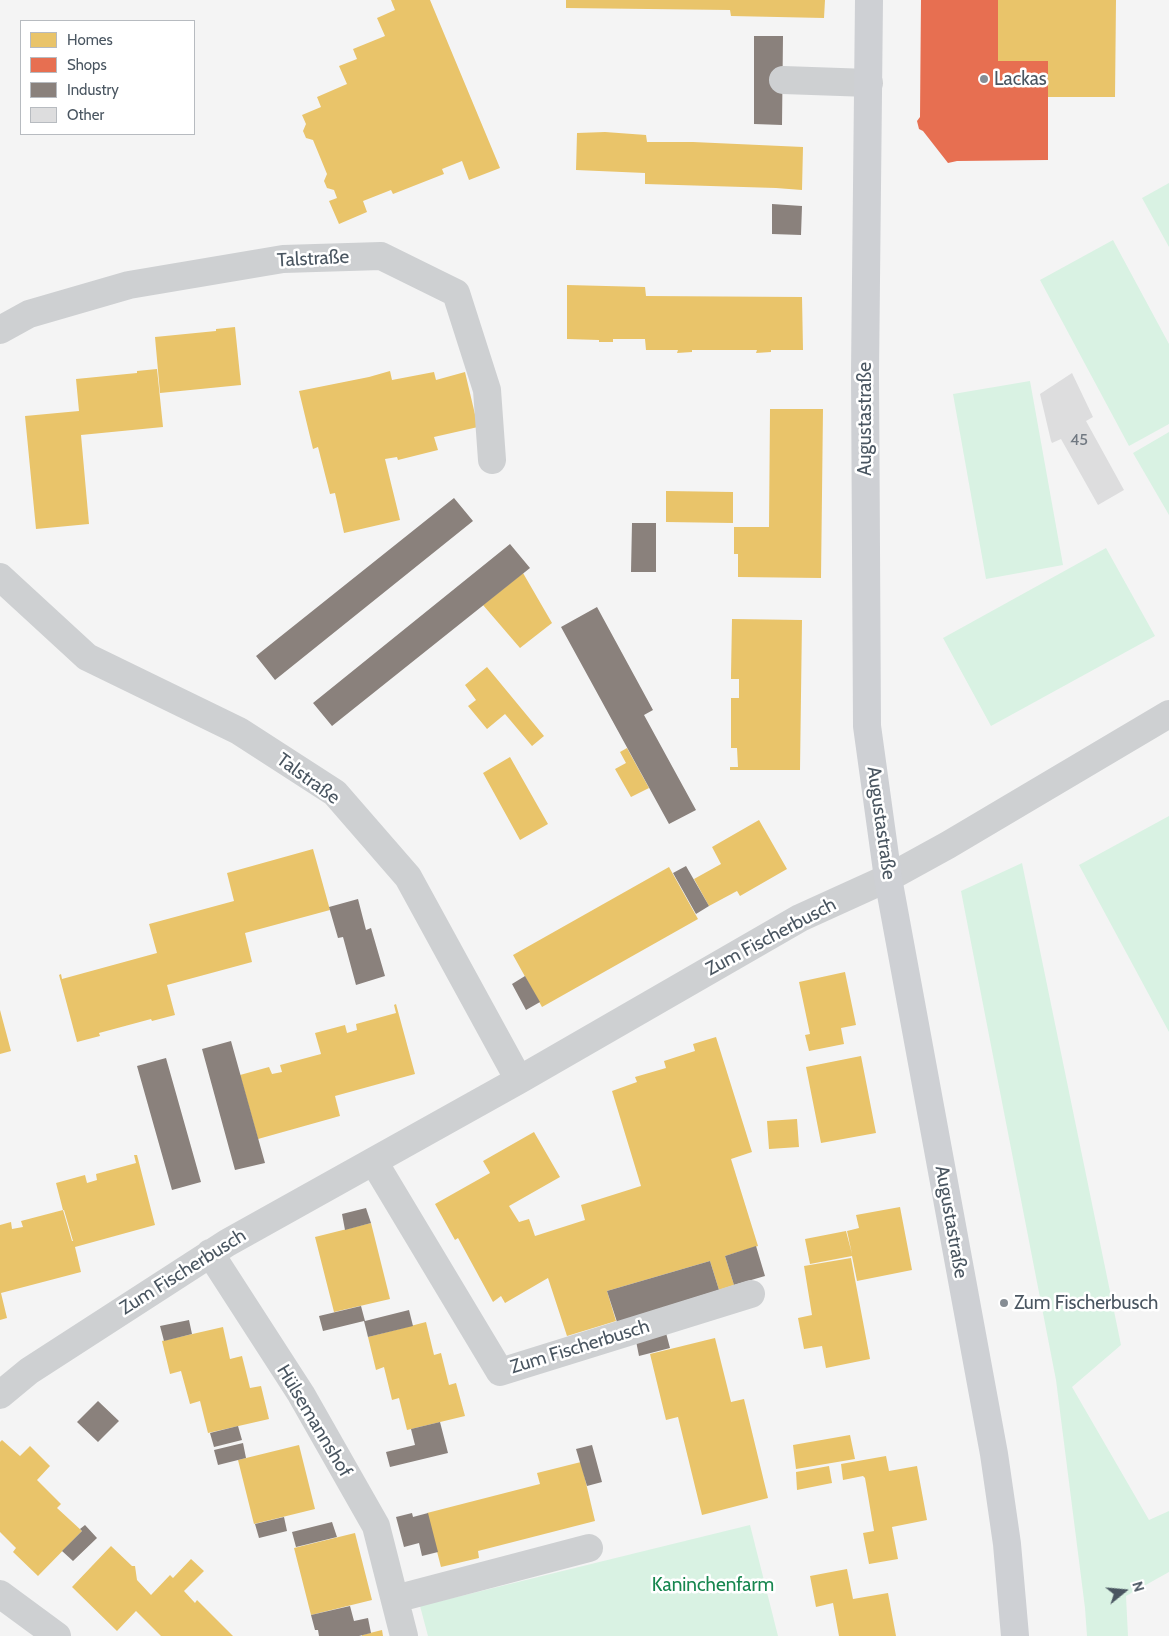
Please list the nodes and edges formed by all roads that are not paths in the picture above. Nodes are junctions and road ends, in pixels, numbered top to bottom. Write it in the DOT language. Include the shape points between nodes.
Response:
graph roads {
  1 [pos="869,0"];
  2 [pos="783,80"];
  3 [pos="869,83"];
  4 [pos="0,330"];
  5 [pos="492,460"];
  6 [pos="0,576"];
  7 [pos="1169,714"];
  8 [pos="888,878"];
  9 [pos="518,1080"];
  10 [pos="374,1162"];
  11 [pos="210,1254"];
  12 [pos="752,1294"];
  13 [pos="0,1395"];
  14 [pos="589,1548"];
  15 [pos="0,1594"];
  16 [pos="396,1599"];
  17 [pos="57,1636"];
  18 [pos="404,1636"];
  19 [pos="1015,1636"];
  1 -- 3 [label="main road, Augustastraße"];
  2 -- 3 [label="street"];
  3 -- 8 [label="main road, Augustastraße" via="865,373 867,726"];
  4 -- 5 [label="street, Talstraße" via="29,314 129,285 283,259 381,256 456,293 487,390"];
  6 -- 9 [label="street, Talstraße" via="87,657 239,731 335,793 408,877"];
  7 -- 8 [label="street, Zum Fischerbusch"];
  8 -- 9 [label="street, Zum Fischerbusch" via="800,918"];
  8 -- 19 [label="main road, Augustastraße" via="994,1454 1007,1544"];
  9 -- 10 [label="street, Zum Fischerbusch"];
  10 -- 11 [label="street, Zum Fischerbusch"];
  10 -- 12 [label="street, Zum Fischerbusch" via="500,1372"];
  11 -- 13 [label="street, Zum Fischerbusch" via="29,1371"];
  11 -- 16 [label="street, Hülsemannshof" via="301,1394 376,1526"];
  14 -- 16 [label="street"];
  15 -- 17 [label="street"];
  16 -- 18 [label="street, Hülsemannshof"];
}
